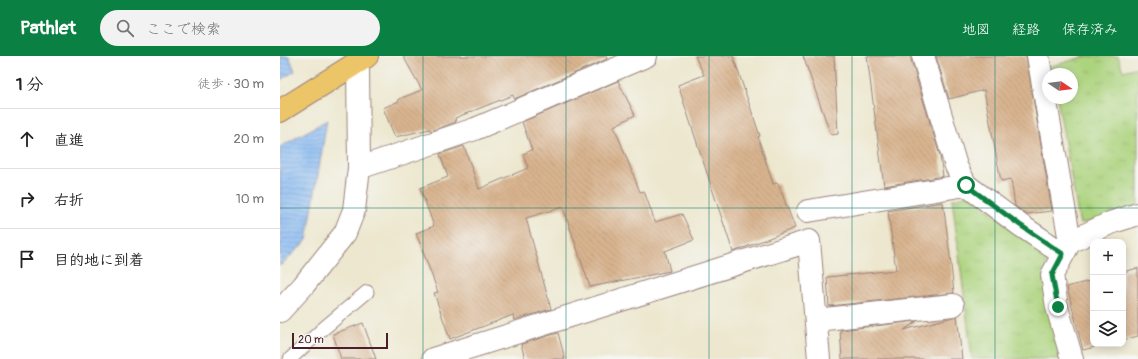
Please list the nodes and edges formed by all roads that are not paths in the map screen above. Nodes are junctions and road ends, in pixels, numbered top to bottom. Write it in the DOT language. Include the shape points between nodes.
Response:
graph roads {
  1 [pos="646,56"];
  2 [pos="923,56"];
  3 [pos="1038,56"];
  4 [pos="362,59"];
  5 [pos="280,111"];
  6 [pos="358,168"];
  7 [pos="966,185"];
  8 [pos="808,211"];
  9 [pos="1138,214"];
  10 [pos="1066,248"];
  11 [pos="367,292"];
  12 [pos="953,305"];
  13 [pos="280,311"];
  14 [pos="816,320"];
  15 [pos="290,359"];
  16 [pos="433,359"];
  17 [pos="819,359"];
  18 [pos="1072,359"];
  1 -- 6 [label="street" via="475,128"];
  2 -- 7 [label="street" via="956,166"];
  3 -- 10 [label="street"];
  4 -- 5 [label="main road"];
  4 -- 6 [label="street"];
  6 -- 13 [label="street" via="354,210 345,233 304,286"];
  7 -- 8 [label="street"];
  7 -- 10 [label="street" via="1020,225"];
  9 -- 10 [label="street" via="1110,223"];
  10 -- 18 [label="street" via="1052,275"];
  11 -- 15 [label="lane"];
  12 -- 14 [label="street"];
  14 -- 16 [label="street" via="809,240"];
  14 -- 17 [label="street"];
}
